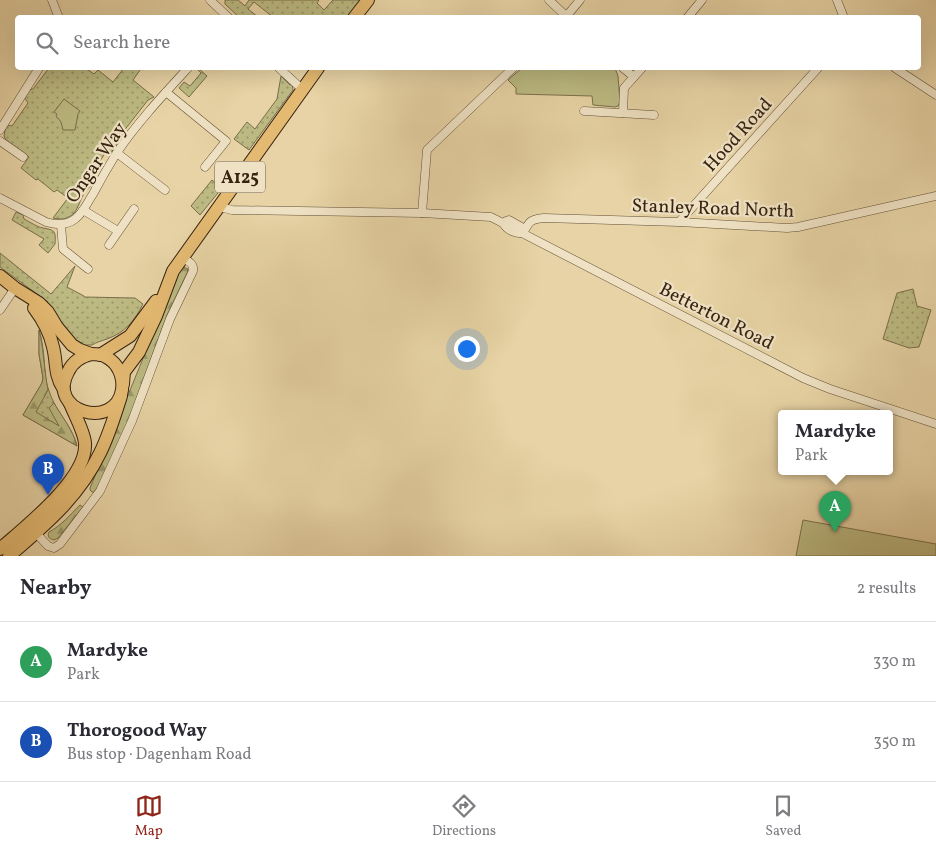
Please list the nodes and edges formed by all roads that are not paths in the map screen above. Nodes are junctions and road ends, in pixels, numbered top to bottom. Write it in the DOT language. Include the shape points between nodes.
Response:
graph roads {
  1 [pos="52,0"];
  2 [pos="210,0"];
  3 [pos="368,0"];
  4 [pos="549,0"];
  5 [pos="580,0"];
  6 [pos="702,0"];
  7 [pos="837,0"];
  8 [pos="59,15"];
  9 [pos="226,15"];
  10 [pos="356,15"];
  11 [pos="564,15"];
  12 [pos="568,15"];
  13 [pos="690,15"];
  14 [pos="843,15"];
  15 [pos="38,70"];
  16 [pos="186,70"];
  17 [pos="280,70"];
  18 [pos="316,70"];
  19 [pos="511,70"];
  20 [pos="625,70"];
  21 [pos="640,70"];
  22 [pos="816,70"];
  23 [pos="898,70"];
  24 [pos="634,77"];
  25 [pos="302,89"];
  26 [pos="166,92"];
  27 [pos="936,95"];
  28 [pos="584,111"];
  29 [pos="623,113"];
  30 [pos="654,115"];
  31 [pos="0,130"];
  32 [pos="0,141"];
  33 [pos="117,153"];
  34 [pos="23,157"];
  35 [pos="205,167"];
  36 [pos="165,190"];
  37 [pos="936,196"];
  38 [pos="0,198"];
  39 [pos="220,207"];
  40 [pos="134,209"];
  41 [pos="83,210"];
  42 [pos="422,212"];
  43 [pos="679,222"];
  44 [pos="61,224"];
  45 [pos="118,231"];
  46 [pos="523,233"];
  47 [pos="109,245"];
  48 [pos="182,258"];
  49 [pos="88,269"];
  50 [pos="0,276"];
  51 [pos="16,288"];
  52 [pos="165,289"];
  53 [pos="0,310"];
  54 [pos="96,354"];
  55 [pos="63,388"];
  56 [pos="122,390"];
  57 [pos="70,403"];
  58 [pos="936,424"];
  59 [pos="36,533"];
  60 [pos="0,549"];
  61 [pos="9,556"];
  1 -- 8 [label="street"];
  2 -- 9 [label="street"];
  3 -- 10 [label="main road"];
  4 -- 11 [label="street"];
  5 -- 12 [label="street"];
  6 -- 13 [label="street"];
  7 -- 14 [label="street"];
  15 -- 31 [label="street"];
  16 -- 26 [label="street, Ongar Way"];
  17 -- 25 [label="street"];
  18 -- 25 [label="main road, A125"];
  19 -- 42 [label="street" via="427,150"];
  20 -- 24 [label="street"];
  21 -- 24 [label="street"];
  22 -- 43 [label="street, Hood Road"];
  23 -- 27 [label="street"];
  24 -- 29 [label="street" via="624,88"];
  25 -- 39 [label="main road, A125"];
  26 -- 33 [label="street, Ongar Way"];
  26 -- 35 [label="street" via="226,140"];
  28 -- 29 [label="street"];
  29 -- 30 [label="street"];
  32 -- 34 [label="street"];
  33 -- 36 [label="street"];
  33 -- 41 [label="street, Ongar Way"];
  37 -- 43 [label="street, Stanley Road North" via="798,227"];
  38 -- 44 [label="street" via="46,222"];
  39 -- 42 [label="street" via="232,210"];
  39 -- 48 [label="main road, A125"];
  40 -- 45 [label="street"];
  41 -- 44 [label="street, Ongar Way" via="73,221"];
  41 -- 45 [label="street"];
  42 -- 46 [label="street, Betterton Road" via="491,217"];
  43 -- 46 [label="street, Stanley Road North" via="536,218 530,221"];
  44 -- 49 [label="street, Ongar Way" via="63,249"];
  45 -- 47 [label="street"];
  46 -- 58 [label="street, Betterton Road" via="803,378"];
  48 -- 52 [label="main road, A125"];
  48 -- 59 [label="street" via="192,263 193,271 170,318 132,421 100,491 54,548"];
  50 -- 51 [label="main road"];
  51 -- 53 [label="street"];
  51 -- 54 [label="main road" via="48,312 72,345"];
  51 -- 55 [label="main road" via="43,321 53,346 58,380"];
  52 -- 54 [label="main road, A125" via="130,336"];
  52 -- 56 [label="main road, A125" via="140,352 124,372"];
  54 -- 55 [label="main road" via="84,356 71,365"];
  54 -- 56 [label="main road" via="106,356 116,366"];
  55 -- 57 [label="main road"];
  56 -- 57 [label="main road" via="116,404 99,413 80,410"];
  56 -- 59 [label="main road" via="103,446 87,476 77,491"];
  57 -- 60 [label="main road" via="85,440 83,459 55,499"];
  59 -- 61 [label="main road"];
}
